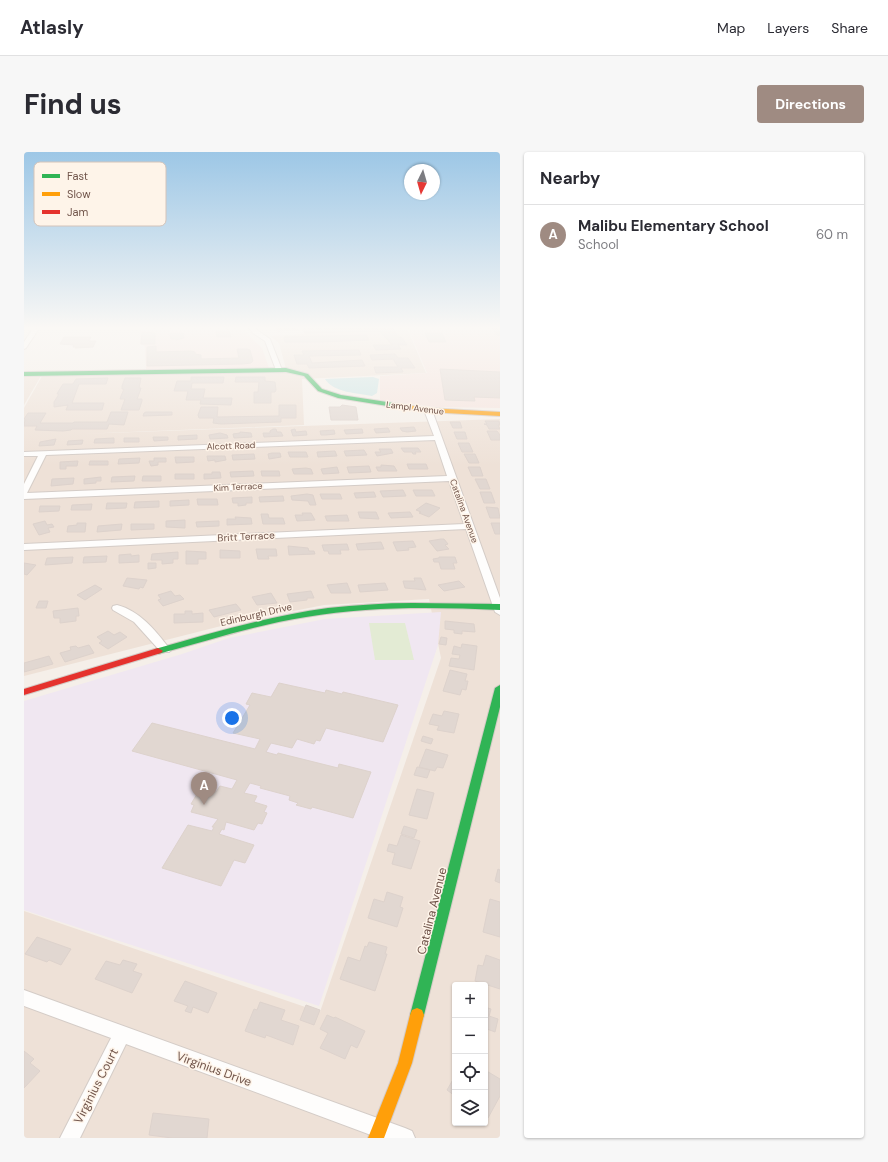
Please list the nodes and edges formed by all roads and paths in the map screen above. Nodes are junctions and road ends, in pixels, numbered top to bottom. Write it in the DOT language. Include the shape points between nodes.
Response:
graph roads {
  1 [pos="303,374"];
  2 [pos="428,410"];
  3 [pos="500,414"];
  4 [pos="437,438"];
  5 [pos="43,453"];
  6 [pos="24,454"];
  7 [pos="452,478"];
  8 [pos="24,492"];
  9 [pos="24,496"];
  10 [pos="469,526"];
  11 [pos="24,547"];
  12 [pos="117,608"];
  13 [pos="499,609"];
  14 [pos="165,650"];
  15 [pos="500,688"];
  16 [pos="24,692"];
  17 [pos="24,998"];
  18 [pos="122,1034"];
  19 [pos="378,1133"];
  20 [pos="70,1138"];
  21 [pos="405,1138"];
  1 -- 2 [label="street, Lampl Avenue" via="316,387 332,395"];
  2 -- 3 [label="street, Lampl Avenue"];
  2 -- 4 [label="street, Catalina Avenue"];
  4 -- 5 [label="street, Alcott Road"];
  4 -- 7 [label="street, Catalina Avenue"];
  5 -- 6 [label="street, Alcott Road"];
  5 -- 8 [label="street"];
  7 -- 9 [label="street, Kim Terrace"];
  7 -- 10 [label="street, Catalina Avenue"];
  10 -- 11 [label="street, Britt Terrace"];
  10 -- 13 [label="street, Catalina Avenue"];
  12 -- 14 [label="street" via="140,619"];
  13 -- 14 [label="street, Edinburgh Drive" via="408,604 338,609 268,621"];
  14 -- 16 [label="street, Edinburgh Drive"];
  15 -- 19 [label="street, Catalina Avenue" via="405,1063"];
  17 -- 18 [label="street, Virginius Drive"];
  18 -- 19 [label="street, Virginius Drive"];
  18 -- 20 [label="street, Virginius Court"];
  19 -- 21 [label="street, Virginius Drive"];
}
